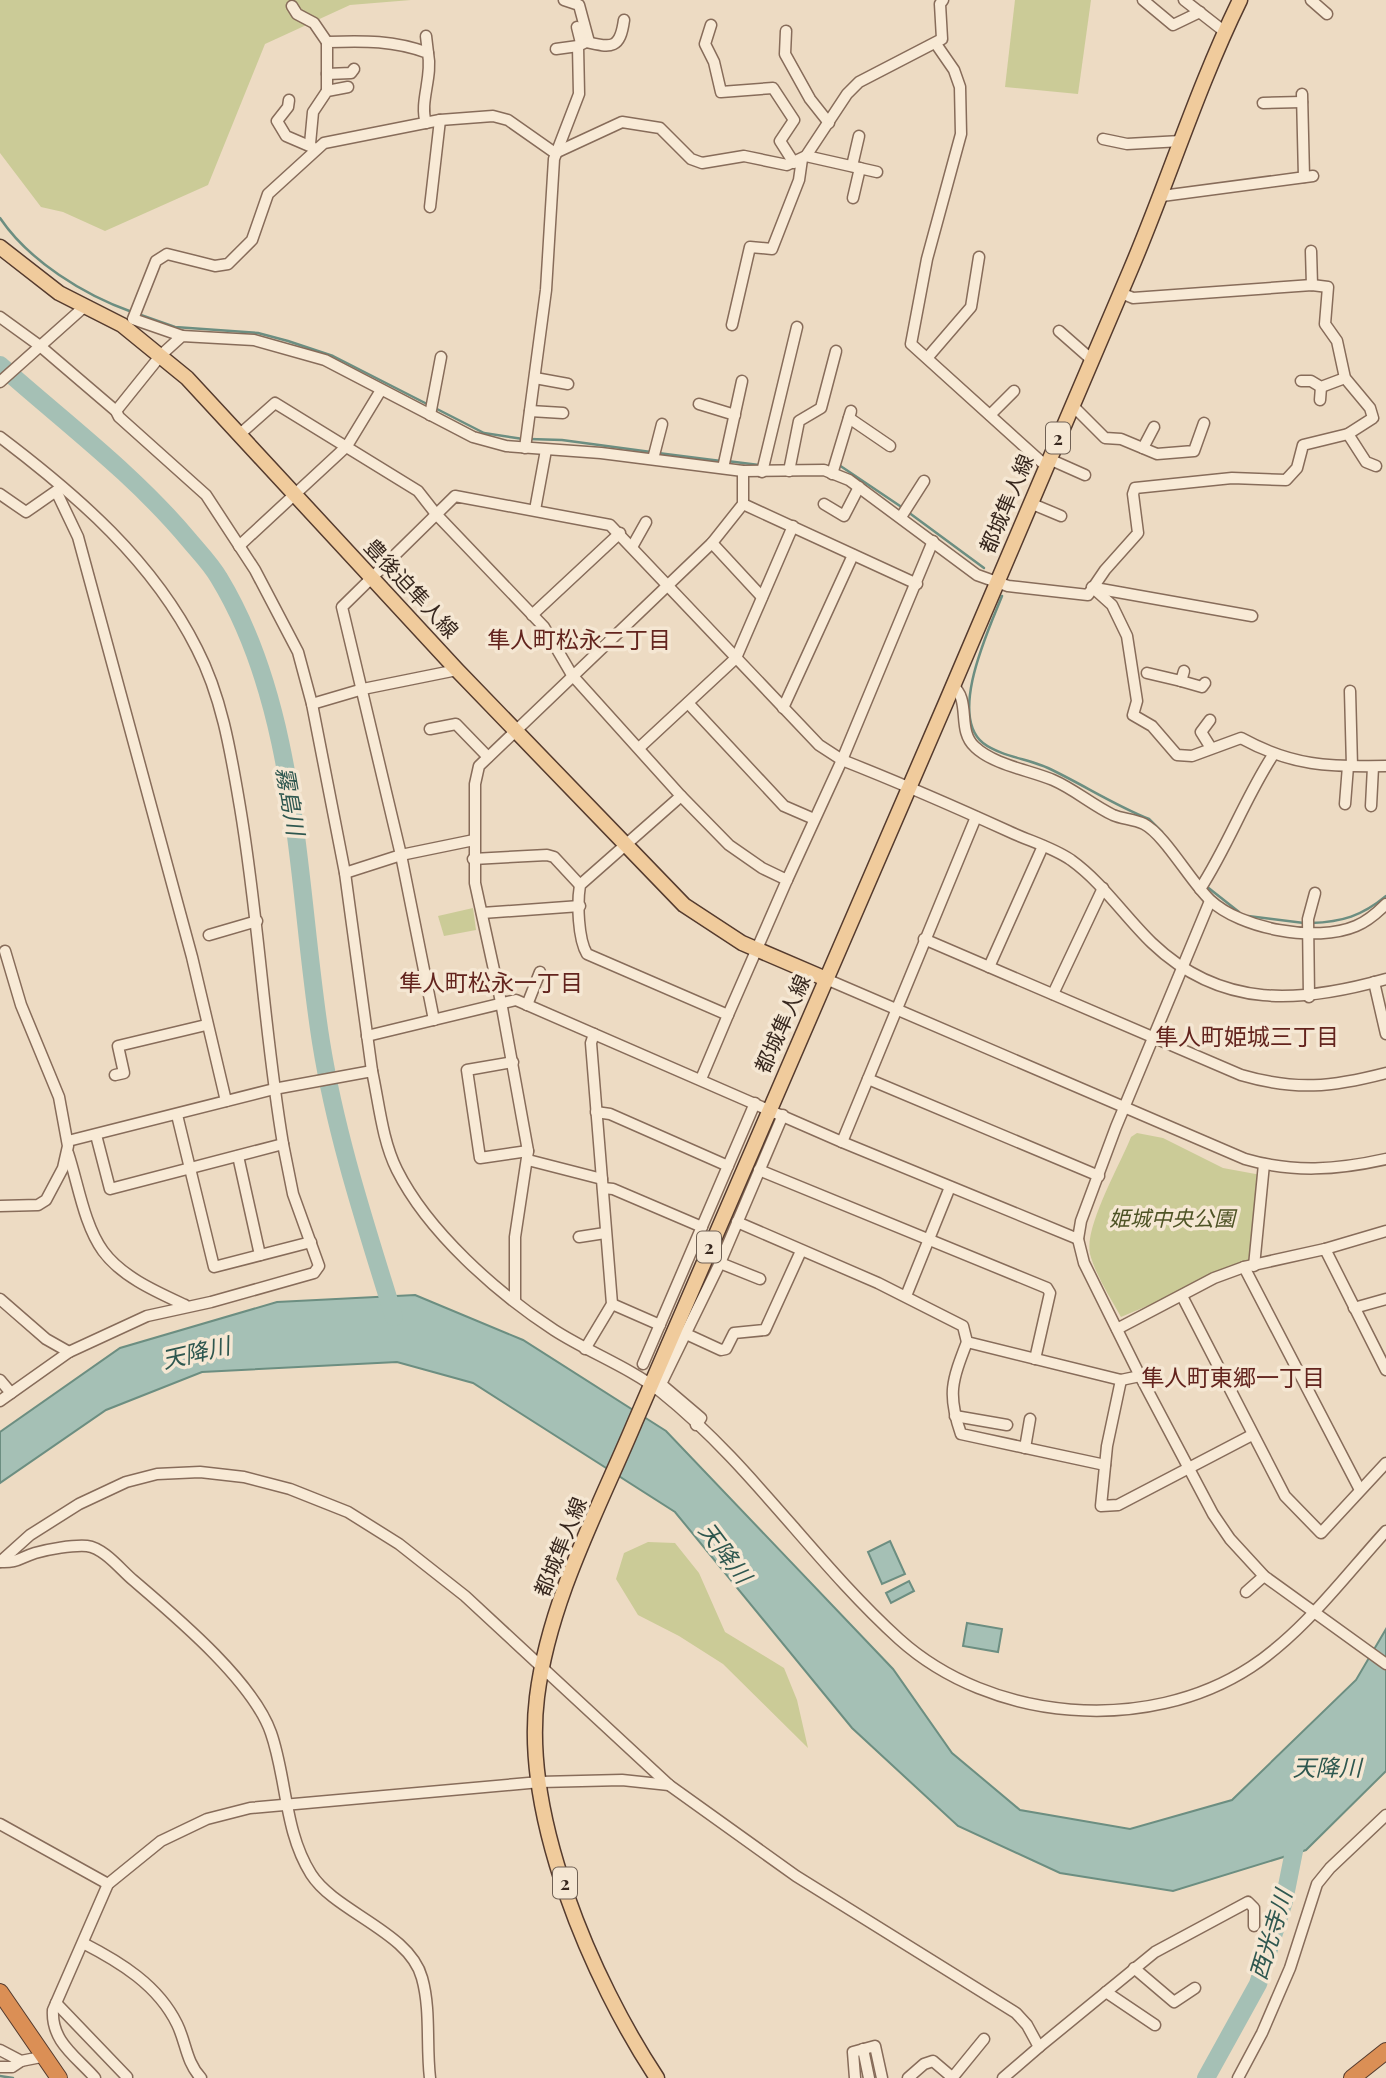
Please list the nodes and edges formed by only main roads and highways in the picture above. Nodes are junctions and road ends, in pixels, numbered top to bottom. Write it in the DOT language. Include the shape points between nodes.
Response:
graph roads {
  1 [pos="1240,0"];
  2 [pos="0,247"];
  3 [pos="826,979"];
  4 [pos="0,1992"];
  5 [pos="1386,2051"];
  6 [pos="59,2078"];
  7 [pos="657,2078"];
  8 [pos="1352,2078"];
  1 -- 3 [label="main road, 都城隼人線 / 2" via="1162,197"];
  2 -- 3 [label="main road, 豊後迫隼人線" via="59,293 122,325 161,355 684,905 758,950"];
  3 -- 7 [label="main road, 都城隼人線 / 2" via="761,1106 569,1579 542,1667 536,1721 540,1782 552,1839 589,1953 612,2004"];
  4 -- 6 [label="highway"];
  5 -- 8 [label="highway"];
}
